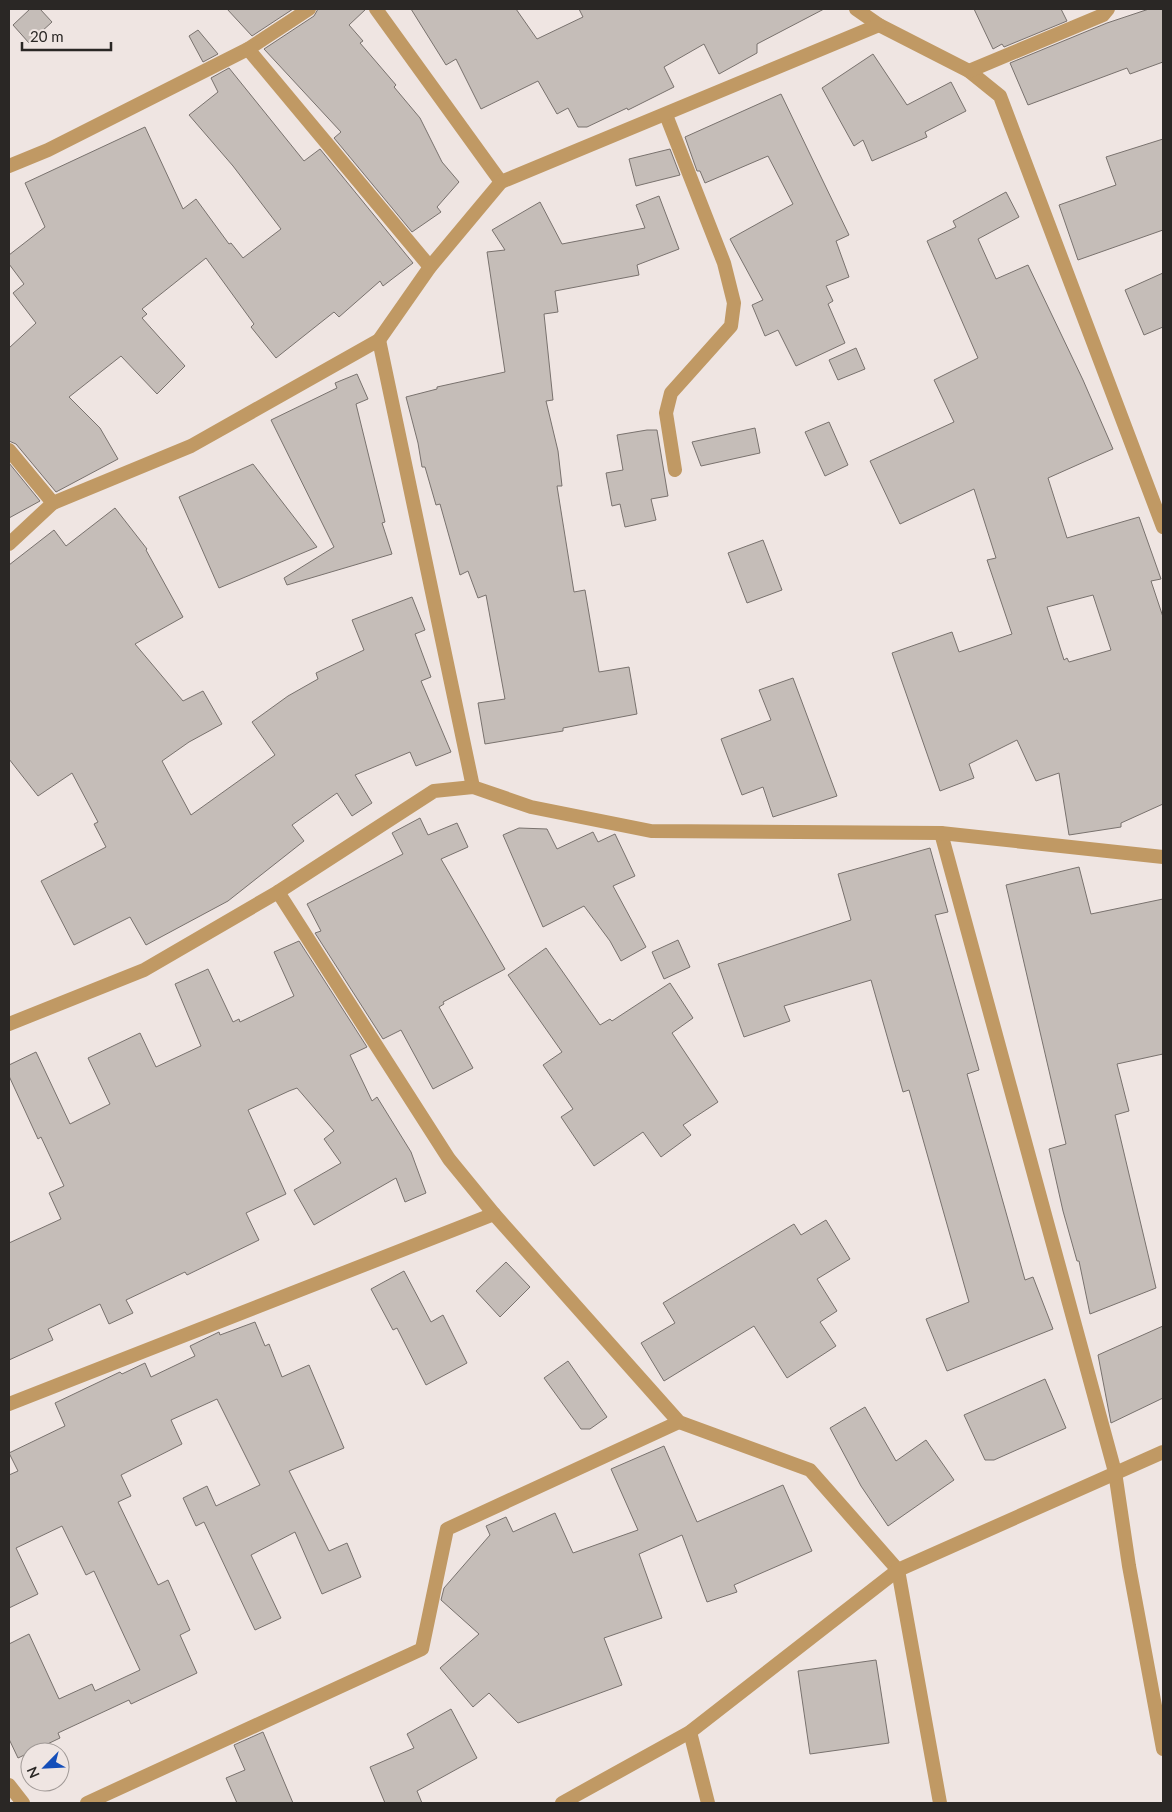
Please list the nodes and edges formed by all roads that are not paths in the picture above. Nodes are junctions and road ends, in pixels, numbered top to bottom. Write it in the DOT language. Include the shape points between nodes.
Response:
graph roads {
  1 [pos="309,9"];
  2 [pos="376,9"];
  3 [pos="856,9"];
  4 [pos="1108,9"];
  5 [pos="879,25"];
  6 [pos="248,48"];
  7 [pos="969,72"];
  8 [pos="666,115"];
  9 [pos="9,166"];
  10 [pos="501,182"];
  11 [pos="430,267"];
  12 [pos="379,340"];
  13 [pos="9,450"];
  14 [pos="675,470"];
  15 [pos="53,502"];
  16 [pos="1163,527"];
  17 [pos="9,544"];
  18 [pos="473,787"];
  19 [pos="941,833"];
  20 [pos="1163,857"];
  21 [pos="278,892"];
  22 [pos="9,1024"];
  23 [pos="494,1214"];
  24 [pos="9,1404"];
  25 [pos="679,1422"];
  26 [pos="1163,1452"];
  27 [pos="1115,1472"];
  28 [pos="898,1570"];
  29 [pos="690,1732"];
  30 [pos="1163,1749"];
  31 [pos="9,1785"];
  32 [pos="23,1803"];
  33 [pos="87,1803"];
  34 [pos="562,1803"];
  35 [pos="708,1803"];
  36 [pos="940,1803"];
  1 -- 6 [label="street"];
  2 -- 10 [label="street"];
  3 -- 5 [label="street"];
  4 -- 7 [label="street" via="1103,15"];
  5 -- 7 [label="street"];
  5 -- 8 [label="street"];
  6 -- 9 [label="street" via="48,150"];
  6 -- 11 [label="street"];
  7 -- 16 [label="street" via="1000,96"];
  8 -- 10 [label="street"];
  8 -- 14 [label="street" via="724,263 734,303 731,326 671,393 666,413"];
  10 -- 11 [label="street"];
  11 -- 12 [label="street"];
  12 -- 15 [label="street" via="191,446"];
  12 -- 18 [label="street"];
  13 -- 15 [label="street"];
  15 -- 17 [label="street"];
  18 -- 19 [label="street" via="531,807 651,831"];
  18 -- 21 [label="street" via="434,791"];
  19 -- 20 [label="street"];
  19 -- 27 [label="street"];
  21 -- 22 [label="street" via="144,970"];
  21 -- 23 [label="street" via="449,1158"];
  23 -- 24 [label="street"];
  23 -- 25 [label="street"];
  25 -- 28 [label="street" via="810,1470"];
  25 -- 33 [label="street" via="447,1529 422,1649"];
  26 -- 27 [label="street"];
  27 -- 28 [label="street"];
  27 -- 30 [label="street"];
  28 -- 29 [label="street"];
  28 -- 36 [label="street"];
  29 -- 34 [label="street"];
  29 -- 35 [label="street"];
  31 -- 32 [label="street"];
}
